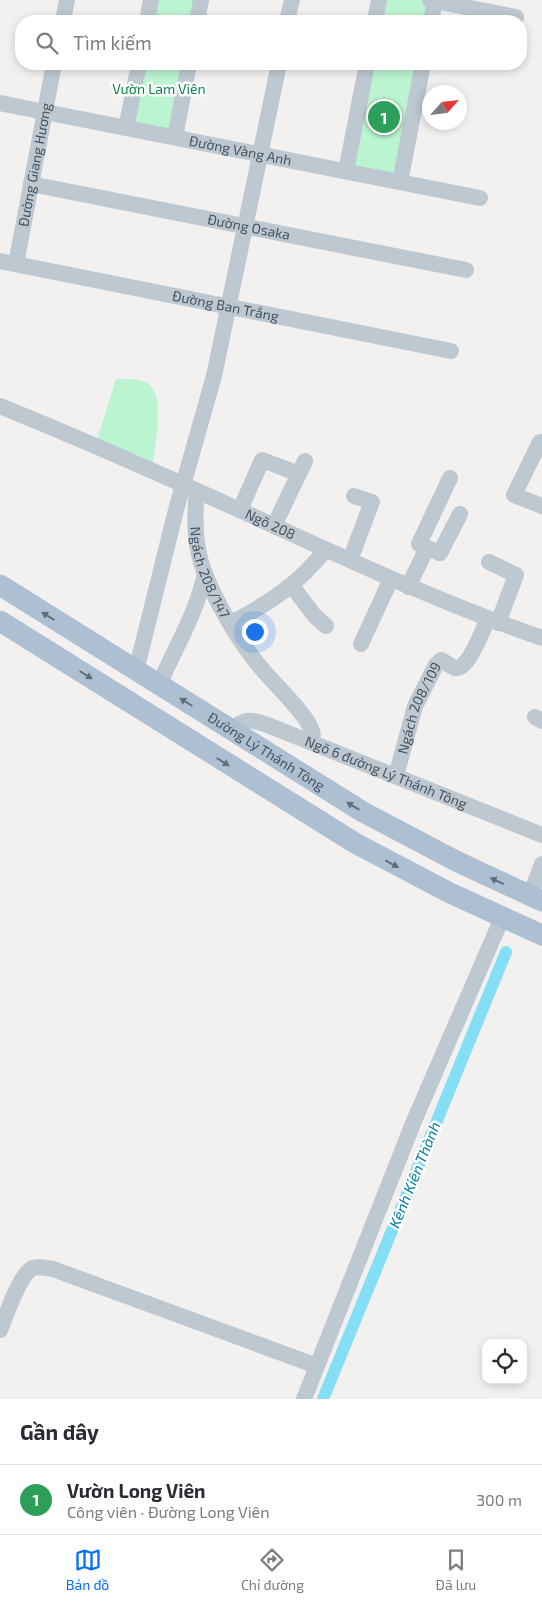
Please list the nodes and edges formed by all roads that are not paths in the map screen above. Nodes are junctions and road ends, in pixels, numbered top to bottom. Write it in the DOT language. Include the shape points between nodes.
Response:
graph roads {
  1 [pos="67,0"];
  2 [pos="151,0"];
  3 [pos="201,0"];
  4 [pos="292,0"];
  5 [pos="379,0"];
  6 [pos="433,0"];
  7 [pos="64,15"];
  8 [pos="148,15"];
  9 [pos="198,15"];
  10 [pos="289,15"];
  11 [pos="376,15"];
  12 [pos="432,15"];
  13 [pos="506,15"];
  14 [pos="53,70"];
  15 [pos="138,70"];
  16 [pos="188,70"];
  17 [pos="278,70"];
  18 [pos="366,70"];
  19 [pos="422,70"];
  20 [pos="0,103"];
  21 [pos="45,112"];
  22 [pos="126,128"];
  23 [pos="175,137"];
  24 [pos="260,154"];
  25 [pos="346,171"];
  26 [pos="400,182"];
  27 [pos="31,184"];
  28 [pos="480,198"];
  29 [pos="245,226"];
  30 [pos="8,263"];
  31 [pos="466,270"];
  32 [pos="228,306"];
  33 [pos="451,350"];
  34 [pos="0,406"];
  35 [pos="542,443"];
  36 [pos="305,461"];
  37 [pos="289,470"];
  38 [pos="450,478"];
  39 [pos="190,488"];
  40 [pos="354,496"];
  41 [pos="542,506"];
  42 [pos="240,510"];
  43 [pos="460,514"];
  44 [pos="274,526"];
  45 [pos="427,548"];
  46 [pos="325,550"];
  47 [pos="350,560"];
  48 [pos="489,562"];
  49 [pos="205,573"];
  50 [pos="391,579"];
  51 [pos="0,585"];
  52 [pos="292,586"];
  53 [pos="408,587"];
  54 [pos="0,621"];
  55 [pos="493,621"];
  56 [pos="231,623"];
  57 [pos="326,626"];
  58 [pos="542,638"];
  59 [pos="361,644"];
  60 [pos="136,671"];
  61 [pos="159,685"];
  62 [pos="229,730"];
  63 [pos="311,742"];
  64 [pos="396,776"];
  65 [pos="323,788"];
  66 [pos="309,815"];
  67 [pos="542,835"];
  68 [pos="542,864"];
  69 [pos="536,898"];
  70 [pos="502,918"];
  71 [pos="542,935"];
  72 [pos="0,1330"];
  73 [pos="317,1366"];
  74 [pos="304,1399"];
  1 -- 7 [label="street"];
  2 -- 8 [label="street"];
  3 -- 9 [label="street"];
  4 -- 10 [label="street"];
  5 -- 11 [label="street"];
  6 -- 12 [label="street"];
  6 -- 13 [label="street"];
  14 -- 21 [label="street, Đường Giang Hương"];
  15 -- 22 [label="street"];
  16 -- 23 [label="street"];
  17 -- 24 [label="street"];
  18 -- 25 [label="street"];
  19 -- 26 [label="street"];
  20 -- 21 [label="street, Đường Vàng Anh"];
  21 -- 22 [label="street, Đường Vàng Anh"];
  21 -- 27 [label="street, Đường Giang Hương"];
  22 -- 23 [label="street, Đường Vàng Anh"];
  23 -- 24 [label="street, Đường Vàng Anh"];
  24 -- 25 [label="street, Đường Vàng Anh"];
  24 -- 29 [label="street"];
  25 -- 26 [label="street, Đường Vàng Anh"];
  26 -- 28 [label="street, Đường Vàng Anh"];
  27 -- 29 [label="street, Đường Osaka"];
  27 -- 30 [label="street, Đường Giang Hương"];
  29 -- 31 [label="street, Đường Osaka"];
  29 -- 32 [label="street"];
  30 -- 32 [label="street, Đường Ban Trắng"];
  32 -- 33 [label="street, Đường Ban Trắng"];
  32 -- 39 [label="street"];
  34 -- 39 [label="street, Ngõ 208"];
  35 -- 41 [label="street" via="514,494"];
  36 -- 44 [label="street"];
  37 -- 42 [label="street" via="262,460"];
  38 -- 45 [label="street" via="419,544"];
  39 -- 42 [label="street, Ngõ 208"];
  39 -- 49 [label="street, Ngách 208/147" via="195,533"];
  39 -- 60 [label="street"];
  40 -- 47 [label="street" via="372,502"];
  42 -- 44 [label="street, Ngõ 208"];
  43 -- 45 [label="street" via="440,553"];
  44 -- 46 [label="street, Ngõ 208"];
  45 -- 53 [label="street"];
  46 -- 47 [label="street, Ngõ 208"];
  46 -- 52 [label="street"];
  47 -- 50 [label="street, Ngõ 208"];
  48 -- 55 [label="street" via="516,575"];
  49 -- 56 [label="street, Ngách 208/147"];
  49 -- 61 [label="street" via="197,602"];
  50 -- 53 [label="street, Ngõ 208"];
  50 -- 59 [label="street"];
  60 -- 51 [label="main road, Đường Lý Thánh Tông, one-way"];
  52 -- 56 [label="street"];
  52 -- 57 [label="street"];
  53 -- 55 [label="street, Ngõ 208"];
  54 -- 66 [label="main road, one-way"];
  55 -- 58 [label="street, Ngõ 208"];
  55 -- 64 [label="street, Ngách 208/109" via="461,668 441,660 436,665 415,706"];
  56 -- 63 [label="street, Ngách 208/147" via="258,663 309,726 313,734"];
  60 -- 61 [label="main road, Đường Lý Thánh Tông"];
  62 -- 61 [label="main road, Đường Lý Thánh Tông, one-way"];
  62 -- 63 [label="street, Ngõ 6 đường Lý Thánh Tông" via="242,721 253,720"];
  62 -- 65 [label="main road, Đường Lý Thánh Tông"];
  63 -- 64 [label="street, Ngõ 6 đường Lý Thánh Tông"];
  64 -- 67 [label="street, Ngõ 6 đường Lý Thánh Tông"];
  65 -- 66 [label="main road"];
  69 -- 65 [label="main road, Đường Lý Thánh Tông, one-way" via="412,839"];
  66 -- 70 [label="main road, one-way" via="404,870"];
  68 -- 69 [label="street"];
  70 -- 71 [label="main road"];
  70 -- 73 [label="street" via="414,1121"];
  72 -- 73 [label="street" via="27,1271 36,1266 53,1269"];
  73 -- 74 [label="street"];
}
